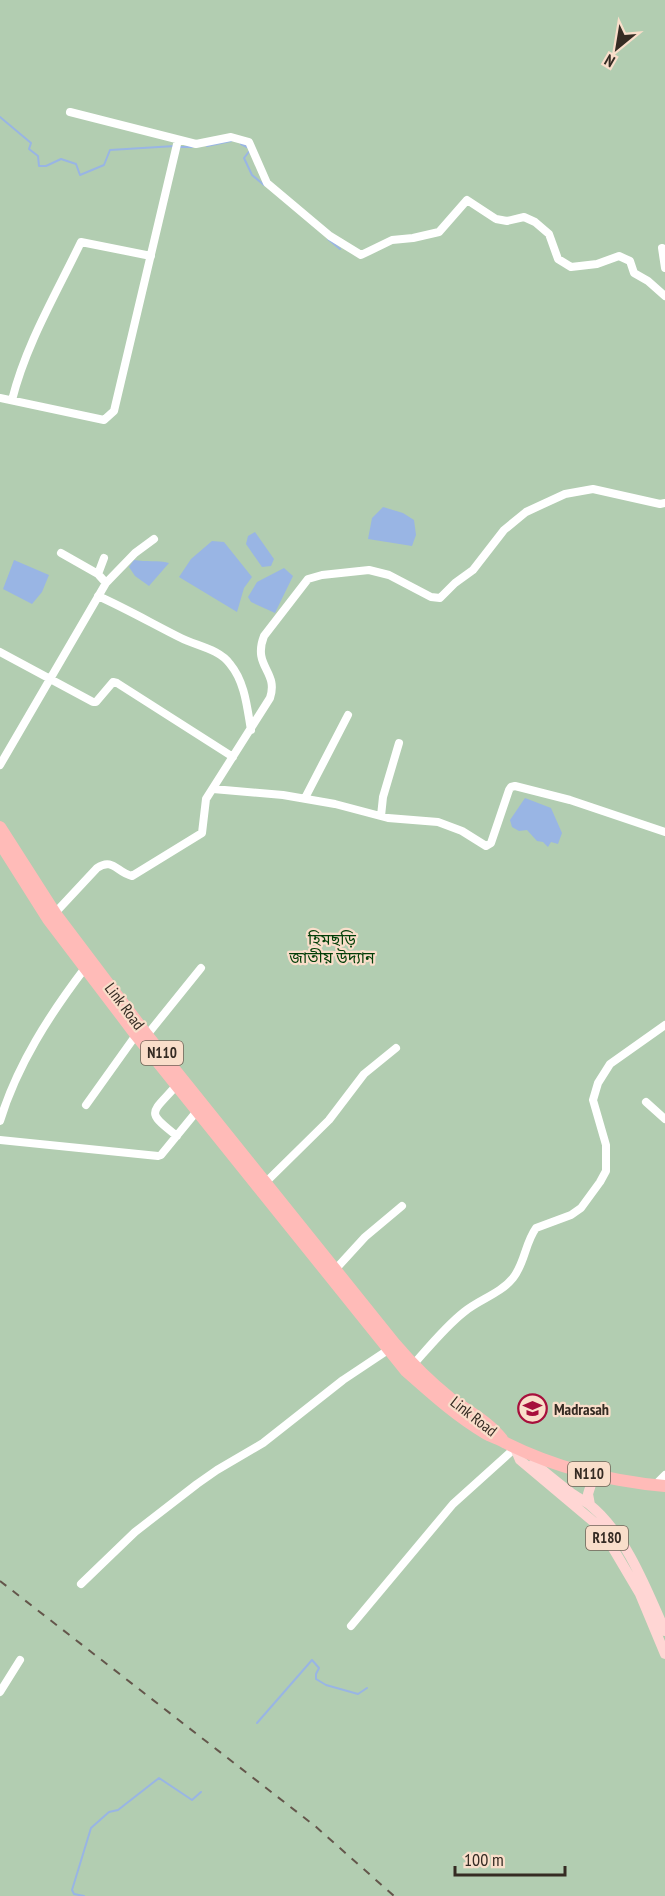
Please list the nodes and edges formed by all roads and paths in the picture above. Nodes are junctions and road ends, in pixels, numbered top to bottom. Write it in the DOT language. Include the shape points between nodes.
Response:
graph roads {
  1 [pos="70,112"];
  2 [pos="178,140"];
  3 [pos="662,248"];
  4 [pos="151,256"];
  5 [pos="665,268"];
  6 [pos="665,296"];
  7 [pos="0,398"];
  8 [pos="12,400"];
  9 [pos="665,503"];
  10 [pos="154,538"];
  11 [pos="61,553"];
  12 [pos="104,558"];
  13 [pos="98,574"];
  14 [pos="106,583"];
  15 [pos="98,596"];
  16 [pos="0,652"];
  17 [pos="50,680"];
  18 [pos="348,714"];
  19 [pos="251,730"];
  20 [pos="399,743"];
  21 [pos="233,757"];
  22 [pos="0,765"];
  23 [pos="213,789"];
  24 [pos="305,798"];
  25 [pos="381,816"];
  26 [pos="665,832"];
  27 [pos="1,834"];
  28 [pos="55,913"];
  29 [pos="85,968"];
  30 [pos="201,968"];
  31 [pos="665,1025"];
  32 [pos="141,1035"];
  33 [pos="396,1048"];
  34 [pos="176,1086"];
  35 [pos="646,1102"];
  36 [pos="86,1105"];
  37 [pos="197,1111"];
  38 [pos="665,1119"];
  39 [pos="0,1121"];
  40 [pos="177,1136"];
  41 [pos="0,1140"];
  42 [pos="265,1183"];
  43 [pos="402,1206"];
  44 [pos="333,1273"];
  45 [pos="388,1350"];
  46 [pos="413,1365"];
  47 [pos="510,1445"];
  48 [pos="594,1475"];
  49 [pos="665,1475"];
  50 [pos="660,1486"];
  51 [pos="590,1505"];
  52 [pos="81,1584"];
  53 [pos="351,1626"];
  54 [pos="665,1631"];
  55 [pos="665,1654"];
  56 [pos="20,1660"];
  57 [pos="0,1692"];
  1 -- 2 [label="street"];
  2 -- 4 [label="street"];
  2 -- 6 [label="street" via="196,144 231,137 249,142 267,183 330,236 361,255 392,240 439,232 467,200 496,219 524,217 535,222 549,234 558,259 571,267 619,256 630,261 634,273"];
  3 -- 5 [label="street"];
  4 -- 8 [label="street" via="81,242 30,346"];
  4 -- 8 [label="street" via="114,411 104,420"];
  7 -- 8 [label="street"];
  9 -- 19 [label="street" via="593,489 565,494 526,512 504,530 473,570 440,598 369,570 308,579 264,636 260,655 273,690"];
  10 -- 14 [label="street"];
  11 -- 13 [label="street"];
  12 -- 13 [label="street"];
  13 -- 14 [label="street"];
  14 -- 15 [label="street"];
  15 -- 17 [label="street"];
  15 -- 19 [label="street" via="229,662 239,678"];
  16 -- 17 [label="street"];
  17 -- 21 [label="street" via="93,702 117,682"];
  17 -- 22 [label="street"];
  18 -- 24 [label="street"];
  19 -- 21 [label="street"];
  20 -- 25 [label="street"];
  21 -- 23 [label="street"];
  23 -- 24 [label="street"];
  23 -- 28 [label="street" via="204,803 204,828 197,837 132,876 104,863"];
  24 -- 25 [label="street"];
  25 -- 26 [label="street" via="438,822 489,846 509,790 515,786"];
  27 -- 28 [label="highway, Link Road / N110"];
  27 -- 29 [label="highway, Link Road / N110" via="48,919"];
  28 -- 32 [label="highway, Link Road / N110"];
  29 -- 32 [label="highway, Link Road / N110"];
  29 -- 39 [label="street" via="28,1055"];
  30 -- 32 [label="street"];
  31 -- 46 [label="street" via="610,1064 598,1083 593,1100 606,1145 606,1171 581,1208 536,1228 513,1278 503,1289 466,1310"];
  32 -- 34 [label="highway, Link Road / N110"];
  32 -- 36 [label="street"];
  32 -- 42 [label="highway, Link Road / N110"];
  33 -- 42 [label="street" via="364,1074 329,1120"];
  34 -- 37 [label="highway, Link Road / N110"];
  34 -- 40 [label="street" via="154,1114"];
  35 -- 38 [label="street"];
  37 -- 40 [label="street"];
  37 -- 44 [label="highway, Link Road / N110"];
  40 -- 41 [label="street" via="161,1155 153,1157"];
  42 -- 44 [label="highway, Link Road / N110"];
  43 -- 44 [label="street" via="365,1236"];
  44 -- 45 [label="highway, Link Road / N110"];
  44 -- 46 [label="highway, Link Road / N110"];
  45 -- 47 [label="highway, Link Road / N110" via="443,1404 485,1434"];
  45 -- 52 [label="street" via="263,1443 197,1484 135,1532"];
  46 -- 47 [label="highway, Link Road / N110"];
  47 -- 48 [label="highway, N110"];
  47 -- 51 [label="main road, R180"];
  47 -- 53 [label="street" via="453,1504"];
  47 -- 55 [label="main road, R180" via="520,1460 601,1528 640,1594"];
  48 -- 50 [label="highway, N110"];
  48 -- 51 [label="main road, R180" via="588,1494"];
  49 -- 50 [label="street"];
  51 -- 54 [label="main road, R180" via="624,1548"];
  56 -- 57 [label="street"];
}
